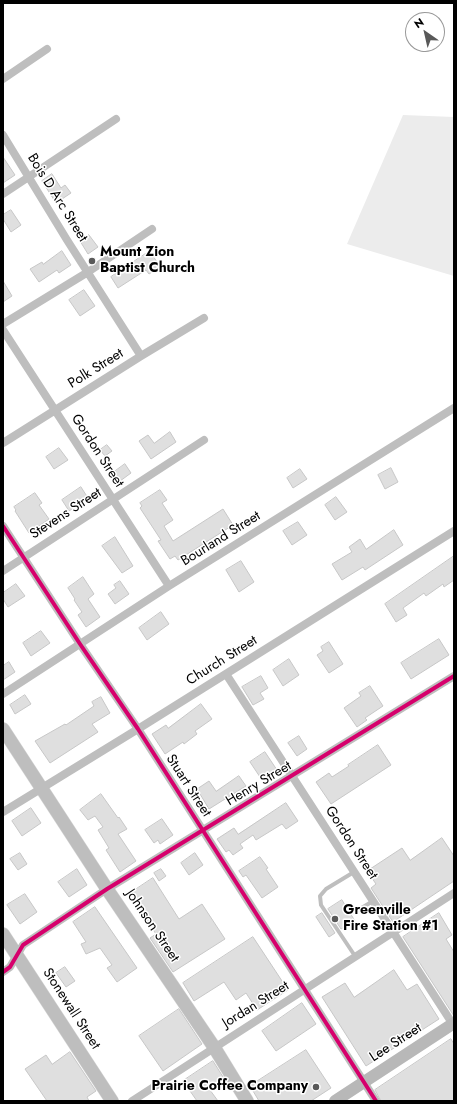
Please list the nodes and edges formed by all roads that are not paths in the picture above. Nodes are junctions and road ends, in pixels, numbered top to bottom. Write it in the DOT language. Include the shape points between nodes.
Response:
graph roads {
  1 [pos="47,50"];
  2 [pos="3,79"];
  3 [pos="116,119"];
  4 [pos="3,135"];
  5 [pos="28,177"];
  6 [pos="3,194"];
  7 [pos="152,229"];
  8 [pos="88,272"];
  9 [pos="204,318"];
  10 [pos="3,324"];
  11 [pos="3,330"];
  12 [pos="141,356"];
  13 [pos="454,408"];
  14 [pos="55,410"];
  15 [pos="204,440"];
  16 [pos="3,443"];
  17 [pos="113,499"];
  18 [pos="3,526"];
  19 [pos="454,531"];
  20 [pos="24,557"];
  21 [pos="3,570"];
  22 [pos="169,586"];
  23 [pos="80,644"];
  24 [pos="226,674"];
  25 [pos="454,676"];
  26 [pos="3,694"];
  27 [pos="3,729"];
  28 [pos="138,729"];
  29 [pos="292,777"];
  30 [pos="42,788"];
  31 [pos="3,812"];
  32 [pos="204,831"];
  33 [pos="354,872"];
  34 [pos="107,889"];
  35 [pos="454,892"];
  36 [pos="373,901"];
  37 [pos="355,912"];
  38 [pos="393,932"];
  39 [pos="3,934"];
  40 [pos="17,956"];
  41 [pos="355,956"];
  42 [pos="3,972"];
  43 [pos="304,990"];
  44 [pos="453,1024"];
  45 [pos="214,1047"];
  46 [pos="364,1082"];
  47 [pos="112,1101"];
  48 [pos="132,1101"];
  49 [pos="247,1101"];
  50 [pos="335,1101"];
  51 [pos="376,1101"];
  1 -- 2 [label="street"];
  3 -- 5 [label="street"];
  4 -- 5 [label="street, Bois D Arc Street"];
  5 -- 6 [label="street"];
  5 -- 8 [label="street, Bois D Arc Street"];
  7 -- 8 [label="street"];
  8 -- 10 [label="street"];
  8 -- 12 [label="street, Bois D Arc Street"];
  9 -- 12 [label="street, Polk Street"];
  11 -- 14 [label="street, Gordon Street"];
  12 -- 14 [label="street, Polk Street"];
  13 -- 22 [label="street, Bourland Street"];
  14 -- 16 [label="street, Polk Street"];
  14 -- 17 [label="street, Gordon Street"];
  15 -- 17 [label="street, Stevens Street"];
  17 -- 20 [label="street, Stevens Street"];
  17 -- 22 [label="street, Gordon Street"];
  18 -- 20 [label="street, Stuart Street"];
  19 -- 24 [label="street, Church Street"];
  20 -- 21 [label="street, Stevens Street"];
  20 -- 23 [label="street, Stuart Street"];
  22 -- 23 [label="street, Bourland Street"];
  23 -- 26 [label="street, Bourland Street"];
  23 -- 28 [label="street, Stuart Street"];
  24 -- 28 [label="street, Church Street"];
  24 -- 29 [label="street, Gordon Street"];
  25 -- 29 [label="street, Henry Street"];
  27 -- 30 [label="main road, Johnson Street"];
  28 -- 30 [label="street, Church Street"];
  28 -- 32 [label="street, Stuart Street"];
  29 -- 32 [label="street, Henry Street"];
  29 -- 33 [label="street, Gordon Street"];
  30 -- 31 [label="street, Church Street"];
  30 -- 34 [label="main road, Johnson Street"];
  32 -- 34 [label="street, Henry Street"];
  32 -- 43 [label="street, Stuart Street"];
  33 -- 36 [label="street, Gordon Street"];
  33 -- 41 [label="lane" via="326,889 320,896 321,905"];
  34 -- 40 [label="street, Henry Street" via="24,945"];
  34 -- 45 [label="main road, Johnson Street"];
  35 -- 38 [label="street, Jordan Street"];
  36 -- 37 [label="lane"];
  36 -- 38 [label="street, Gordon Street"];
  38 -- 41 [label="street, Jordan Street"];
  38 -- 44 [label="street, Gordon Street"];
  39 -- 40 [label="main road, Stonewall Street"];
  40 -- 42 [label="street, Henry Street"];
  40 -- 47 [label="main road, Stonewall Street"];
  41 -- 43 [label="street, Jordan Street"];
  43 -- 45 [label="street, Jordan Street"];
  43 -- 46 [label="street, Stuart Street"];
  44 -- 46 [label="main road, Lee Street"];
  45 -- 48 [label="street, Jordan Street"];
  45 -- 49 [label="main road, Johnson Street"];
  46 -- 50 [label="main road, Lee Street"];
  46 -- 51 [label="street, Stuart Street"];
}
